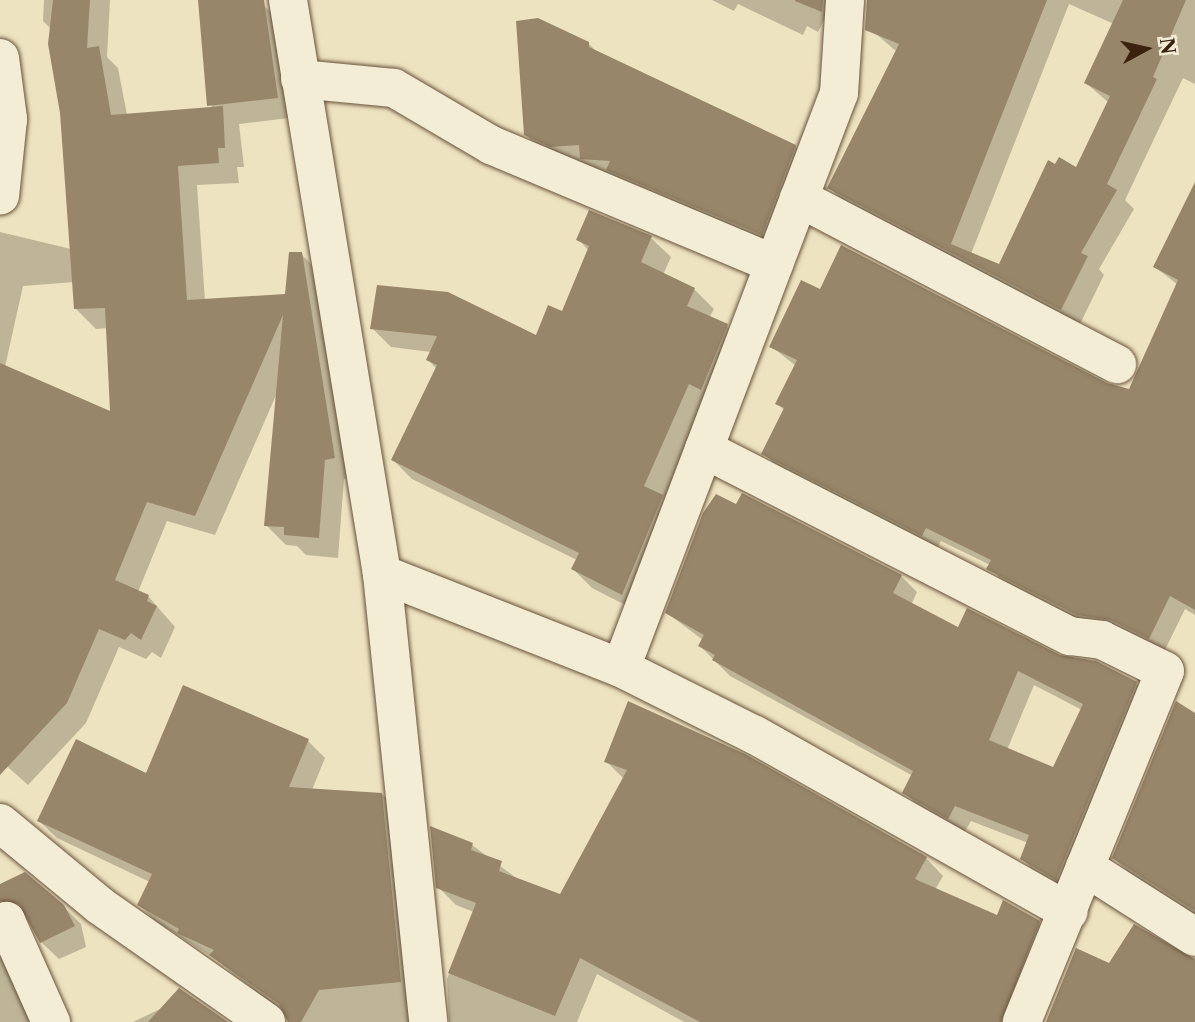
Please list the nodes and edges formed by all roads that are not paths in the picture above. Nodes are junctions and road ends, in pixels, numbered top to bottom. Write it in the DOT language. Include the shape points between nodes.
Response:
graph roads {
  1 [pos="288,0"];
  2 [pos="845,0"];
  3 [pos="0,58"];
  4 [pos="300,79"];
  5 [pos="0,196"];
  6 [pos="799,198"];
  7 [pos="774,264"];
  8 [pos="1117,363"];
  9 [pos="704,449"];
  10 [pos="382,574"];
  11 [pos="621,668"];
  12 [pos="0,823"];
  13 [pos="1084,867"];
  14 [pos="1069,912"];
  15 [pos="2,917"];
  16 [pos="1195,937"];
  17 [pos="51,1022"];
  18 [pos="266,1022"];
  19 [pos="428,1022"];
  20 [pos="1022,1022"];
  1 -- 4 [label="street"];
  2 -- 6 [label="street" via="839,93"];
  3 -- 5 [label="street" via="8,119"];
  4 -- 7 [label="street" via="394,88 491,145"];
  4 -- 10 [label="street"];
  6 -- 7 [label="street"];
  6 -- 8 [label="street"];
  7 -- 9 [label="street"];
  9 -- 11 [label="street"];
  9 -- 13 [label="street" via="1070,636 1102,640 1165,671"];
  10 -- 11 [label="street"];
  10 -- 19 [label="street"];
  11 -- 14 [label="street" via="755,735"];
  12 -- 18 [label="street" via="99,905"];
  13 -- 14 [label="street"];
  13 -- 16 [label="street"];
  14 -- 20 [label="street"];
  15 -- 17 [label="street"];
}
